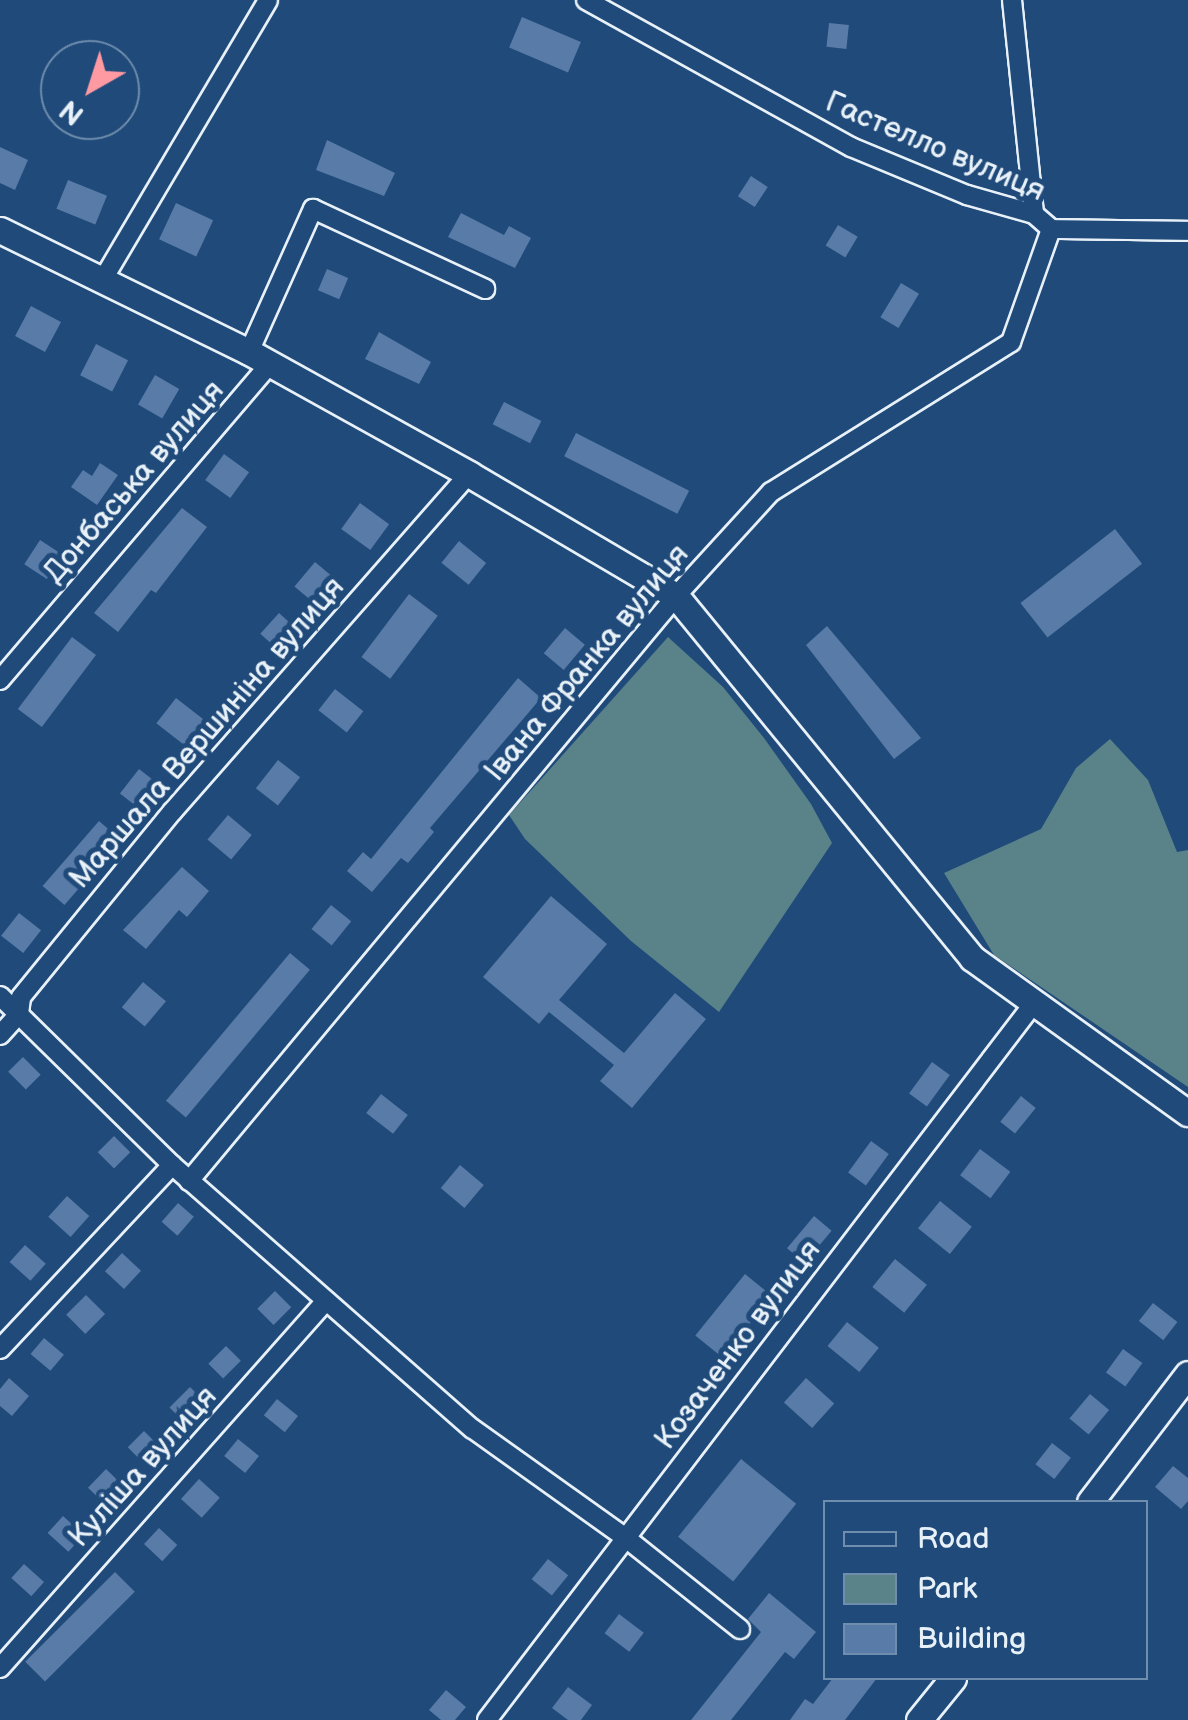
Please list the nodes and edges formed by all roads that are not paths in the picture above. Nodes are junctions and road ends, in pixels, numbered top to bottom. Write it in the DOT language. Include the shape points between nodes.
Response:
graph roads {
  1 [pos="268,0"];
  2 [pos="586,0"];
  3 [pos="1012,0"];
  4 [pos="1034,214"];
  5 [pos="1051,229"];
  6 [pos="0,230"];
  7 [pos="1188,231"];
  8 [pos="102,281"];
  9 [pos="485,289"];
  10 [pos="259,358"];
  11 [pos="469,474"];
  12 [pos="676,596"];
  13 [pos="0,680"];
  14 [pos="0,996"];
  15 [pos="1034,1003"];
  16 [pos="19,1014"];
  17 [pos="0,1035"];
  18 [pos="1188,1113"];
  19 [pos="172,1165"];
  20 [pos="189,1180"];
  21 [pos="326,1302"];
  22 [pos="0,1349"];
  23 [pos="1188,1374"];
  24 [pos="1092,1500"];
  25 [pos="626,1538"];
  26 [pos="740,1629"];
  27 [pos="0,1668"];
  28 [pos="951,1680"];
  29 [pos="487,1720"];
  30 [pos="918,1720"];
  1 -- 8 [label="street"];
  2 -- 4 [label="street, Гастелло вулиця" via="851,147 967,195"];
  3 -- 4 [label="street"];
  4 -- 5 [label="street, Гастелло вулиця"];
  5 -- 7 [label="street"];
  5 -- 12 [label="street, Івана Франка вулиця" via="1011,342 771,492"];
  6 -- 8 [label="main road"];
  8 -- 10 [label="main road"];
  9 -- 10 [label="street, Донбаська вулиця" via="313,209"];
  10 -- 11 [label="main road"];
  10 -- 13 [label="street, Донбаська вулиця"];
  11 -- 12 [label="main road"];
  11 -- 16 [label="street, Маршала Вершиніна вулиця" via="172,812 21,997"];
  12 -- 15 [label="main road" via="972,958"];
  12 -- 20 [label="street, Івана Франка вулиця"];
  14 -- 16 [label="street"];
  15 -- 18 [label="main road"];
  15 -- 25 [label="street, Козаченко вулиця"];
  16 -- 17 [label="street, Маршала Вершиніна вулиця"];
  16 -- 19 [label="street"];
  19 -- 20 [label="street"];
  19 -- 22 [label="street"];
  20 -- 21 [label="street"];
  21 -- 25 [label="street" via="473,1430"];
  21 -- 27 [label="street, Куліша вулиця"];
  23 -- 24 [label="main road"];
  25 -- 26 [label="street"];
  25 -- 29 [label="street, Козаченко вулиця"];
  28 -- 30 [label="main road"];
}
